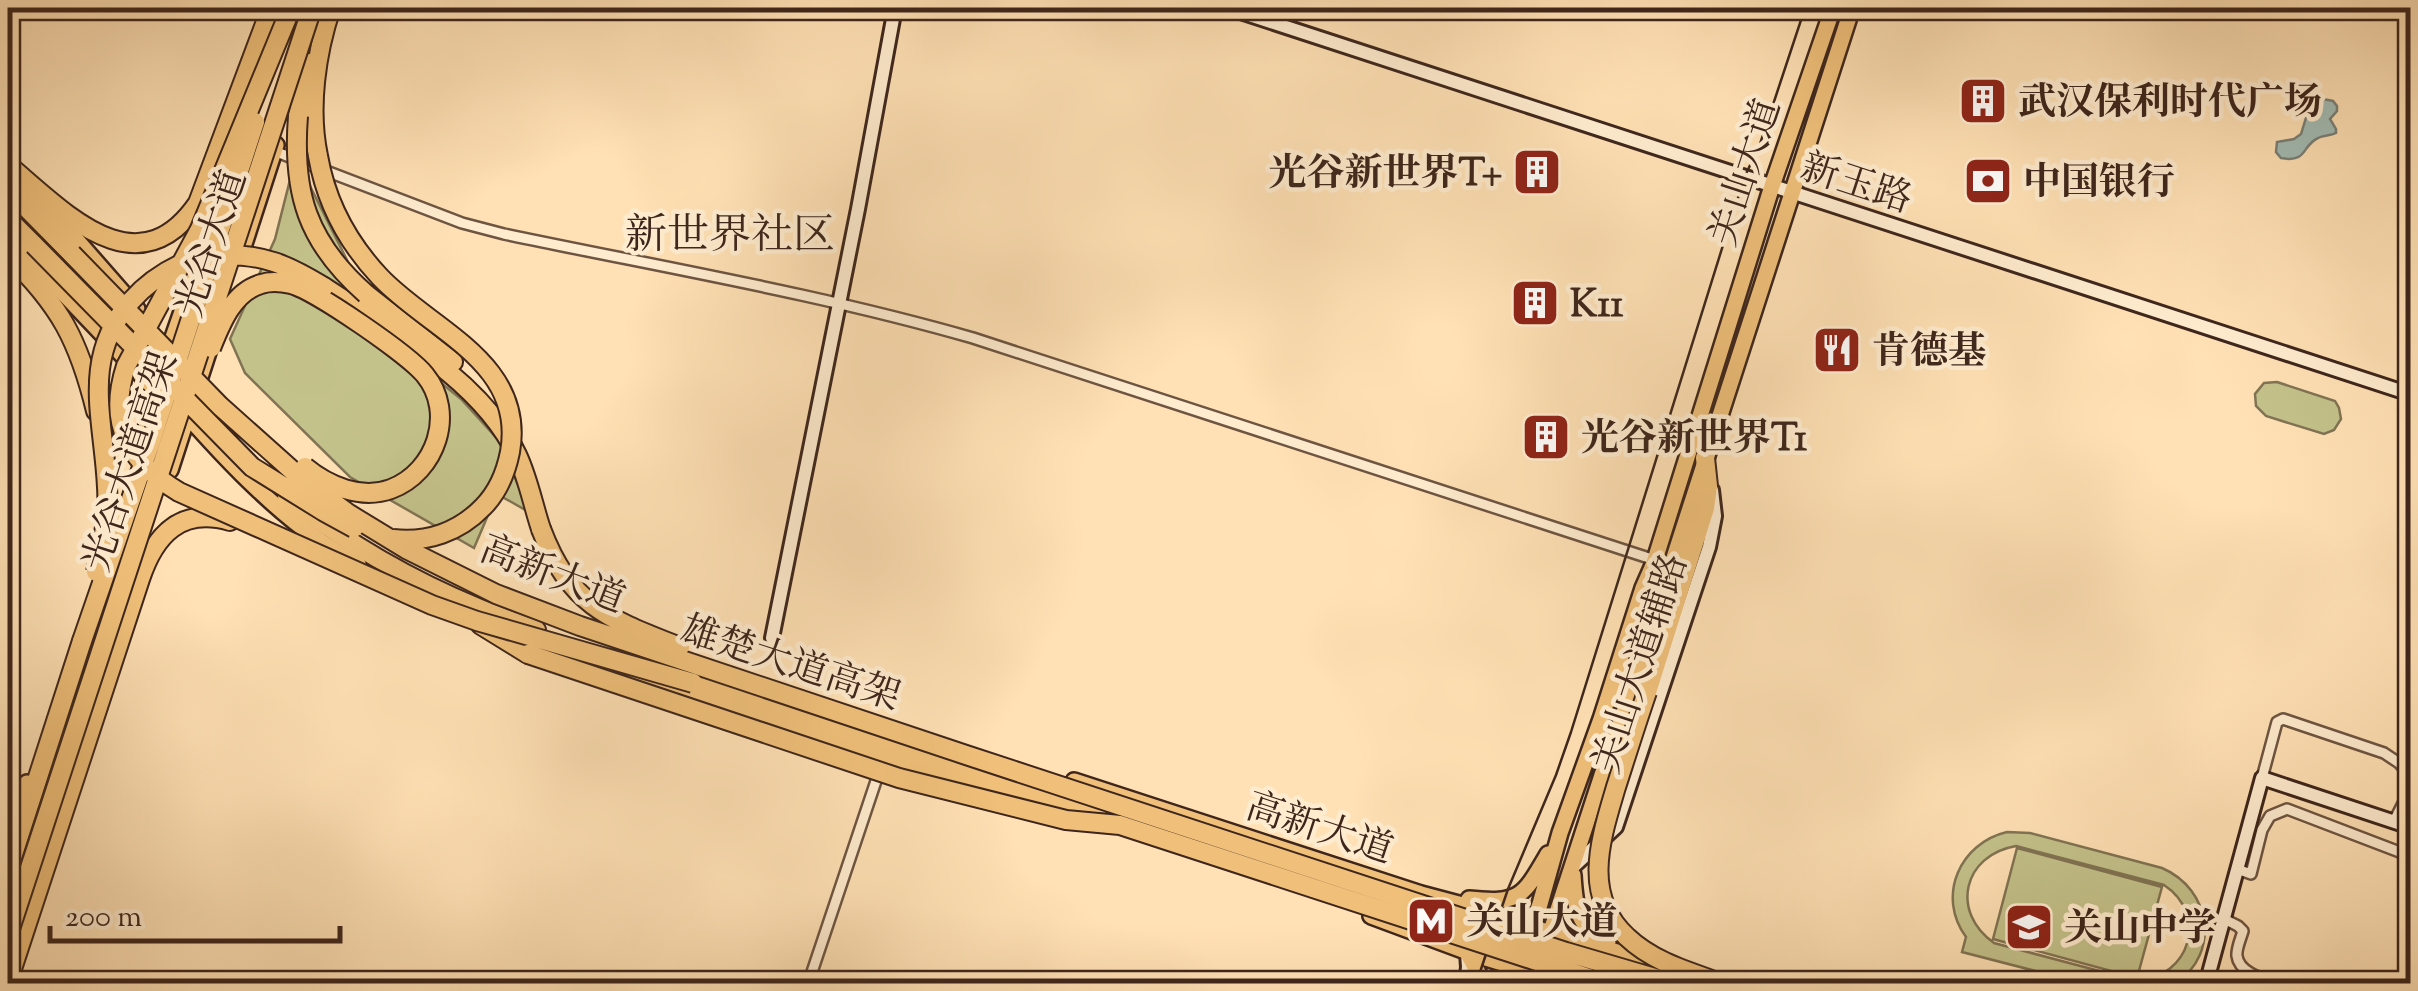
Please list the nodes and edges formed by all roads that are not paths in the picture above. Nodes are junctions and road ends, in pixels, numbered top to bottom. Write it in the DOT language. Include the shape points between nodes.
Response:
graph roads {
  1 [pos="271,8"];
  2 [pos="290,8"];
  3 [pos="321,8"];
  4 [pos="895,8"];
  5 [pos="1228,8"];
  6 [pos="1833,8"];
  7 [pos="1852,8"];
  8 [pos="274,151"];
  9 [pos="8,165"];
  10 [pos="8,177"];
  11 [pos="1772,186"];
  12 [pos="8,188"];
  13 [pos="1793,192"];
  14 [pos="8,218"];
  15 [pos="8,235"];
  16 [pos="72,254"];
  17 [pos="8,255"];
  18 [pos="837,304"];
  19 [pos="170,347"];
  20 [pos="200,378"];
  21 [pos="159,383"];
  22 [pos="2410,394"];
  23 [pos="188,416"];
  24 [pos="101,436"];
  25 [pos="518,456"];
  26 [pos="1705,458"];
  27 [pos="252,466"];
  28 [pos="156,486"];
  29 [pos="255,528"];
  30 [pos="1655,560"];
  31 [pos="455,609"];
  32 [pos="772,638"];
  33 [pos="82,642"];
  34 [pos="693,684"];
  35 [pos="862,720"];
  36 [pos="883,760"];
  37 [pos="2410,775"];
  38 [pos="2262,778"];
  39 [pos="2410,790"];
  40 [pos="2394,821"];
  41 [pos="1120,825"];
  42 [pos="2410,826"];
  43 [pos="1560,834"];
  44 [pos="8,841"];
  45 [pos="2410,856"];
  46 [pos="1573,867"];
  47 [pos="2237,869"];
  48 [pos="8,870"];
  49 [pos="1421,894"];
  50 [pos="2224,920"];
  51 [pos="1532,927"];
  52 [pos="1551,933"];
  53 [pos="8,935"];
  54 [pos="8,952"];
  55 [pos="1471,952"];
  56 [pos="1629,955"];
  57 [pos="1516,976"];
  58 [pos="1534,978"];
  59 [pos="8,982"];
  60 [pos="808,984"];
  61 [pos="1466,984"];
  62 [pos="1484,984"];
  63 [pos="1571,984"];
  64 [pos="1608,984"];
  65 [pos="1675,984"];
  66 [pos="1710,984"];
  67 [pos="1723,984"];
  68 [pos="2206,984"];
  69 [pos="2278,984"];
  1 -- 9 [label="highway" via="198,203 170,234 139,244 107,239"];
  2 -- 19 [label="main road, 光谷大道"];
  2 -- 29 [label="highway, bridge" via="200,229 126,366 118,401 125,437 148,472"];
  2 -- 33 [label="highway, 光谷大道高架, bridge"];
  3 -- 8 [label="main road, 光谷大道"];
  3 -- 25 [label="highway, bridge" via="295,147 312,226 353,282 474,383 503,421"];
  3 -- 27 [label="highway, bridge" via="313,122 332,204 356,250 379,276 460,341 496,380 509,413 511,446 501,480 482,509 454,530 424,540 366,533"];
  3 -- 28 [label="highway, 光谷大道高架, bridge"];
  4 -- 18 [label="street"];
  5 -- 11 [label="street, 新玉路"];
  6 -- 11 [label="main road, 关山大道"];
  7 -- 13 [label="main road, 关山大道"];
  8 -- 18 [label="street" via="504,234"];
  8 -- 20 [label="main road, 光谷大道"];
  10 -- 19 [label="main road, 高新大道" via="59,220"];
  11 -- 13 [label="street, 新玉路"];
  11 -- 30 [label="main road, 关山大道"];
  12 -- 16 [label="highway, 雄楚大道高架"];
  13 -- 22 [label="street, 新玉路"];
  13 -- 26 [label="main road, 关山大道"];
  14 -- 27 [label="highway, 雄楚大道高架, bridge"];
  15 -- 21 [label="main road, 高新大道" via="150,384"];
  16 -- 28 [label="highway, bridge" via="159,334 188,361 202,374 232,401 275,441 344,489 385,491 416,474 435,446 438,404 412,361 313,293 292,284 258,284 230,308 210,350 203,368 196,384"];
  16 -- 35 [label="highway, 雄楚大道高架, bridge" via="268,450 408,550 527,608"];
  17 -- 24 [label="highway, bridge" via="68,329"];
  18 -- 30 [label="street" via="973,338"];
  18 -- 32 [label="street"];
  19 -- 20 [label="main road, 高新大道"];
  19 -- 21 [label="main road, 光谷大道"];
  20 -- 23 [label="main road, 光谷大道"];
  20 -- 49 [label="main road, 高新大道" via="352,509 428,556 529,603"];
  21 -- 23 [label="main road, 高新大道"];
  21 -- 44 [label="main road, 光谷大道"];
  23 -- 31 [label="main road, 高新大道" via="316,539"];
  23 -- 54 [label="main road, 光谷大道"];
  24 -- 25 [label="highway, bridge" via="99,380 114,321 176,266 244,256 304,274 446,370 501,426"];
  24 -- 33 [label="highway, bridge" via="107,511"];
  25 -- 35 [label="highway, bridge" via="554,561 600,612"];
  26 -- 46 [label="main road, 关山大道"];
  26 -- 46 [label="street, 关山大道辅路" via="1714,501 1709,547 1616,828"];
  26 -- 67 [label="highway, bridge" via="1705,508 1599,848 1598,873 1615,925 1640,948"];
  27 -- 34 [label="highway, 雄楚大道高架, bridge" via="332,530 459,600"];
  28 -- 53 [label="highway, 光谷大道高架, bridge"];
  29 -- 34 [label="highway, bridge" via="462,616"];
  29 -- 59 [label="highway, bridge" via="201,516 172,528 152,548"];
  30 -- 43 [label="main road, 关山大道"];
  31 -- 36 [label="main road, 高新大道" via="532,642"];
  31 -- 41 [label="highway, bridge" via="528,654 899,778 1066,820"];
  33 -- 48 [label="highway, 光谷大道高架"];
  34 -- 41 [label="highway, 雄楚大道高架, bridge"];
  35 -- 65 [label="highway, 雄楚大道高架, bridge"];
  36 -- 55 [label="main road, 高新大道" via="1169,846"];
  36 -- 60 [label="street"];
  37 -- 38 [label="street" via="2384,754 2283,720"];
  38 -- 40 [label="street"];
  38 -- 47 [label="street"];
  39 -- 40 [label="street"];
  40 -- 42 [label="street"];
  41 -- 64 [label="highway, 雄楚大道高架, bridge"];
  43 -- 49 [label="main road" via="1519,894 1498,901"];
  43 -- 51 [label="main road, 关山大道"];
  45 -- 47 [label="street" via="2287,809 2270,816 2262,830 2251,874"];
  46 -- 52 [label="main road, 关山大道"];
  46 -- 56 [label="main road" via="1582,922"];
  47 -- 50 [label="street"];
  49 -- 51 [label="main road, 高新大道"];
  50 -- 68 [label="street"];
  50 -- 69 [label="street" via="2242,931 2237,960 2251,974"];
  51 -- 52 [label="main road, 高新大道"];
  51 -- 57 [label="main road, 关山大道"];
  52 -- 56 [label="main road, 高新大道"];
  52 -- 58 [label="main road, 关山大道"];
  55 -- 57 [label="main road, 高新大道"];
  55 -- 61 [label="street"];
  55 -- 62 [label="main road"];
  56 -- 66 [label="main road"];
  57 -- 58 [label="main road, 高新大道"];
  58 -- 63 [label="main road, 高新大道"];
}
